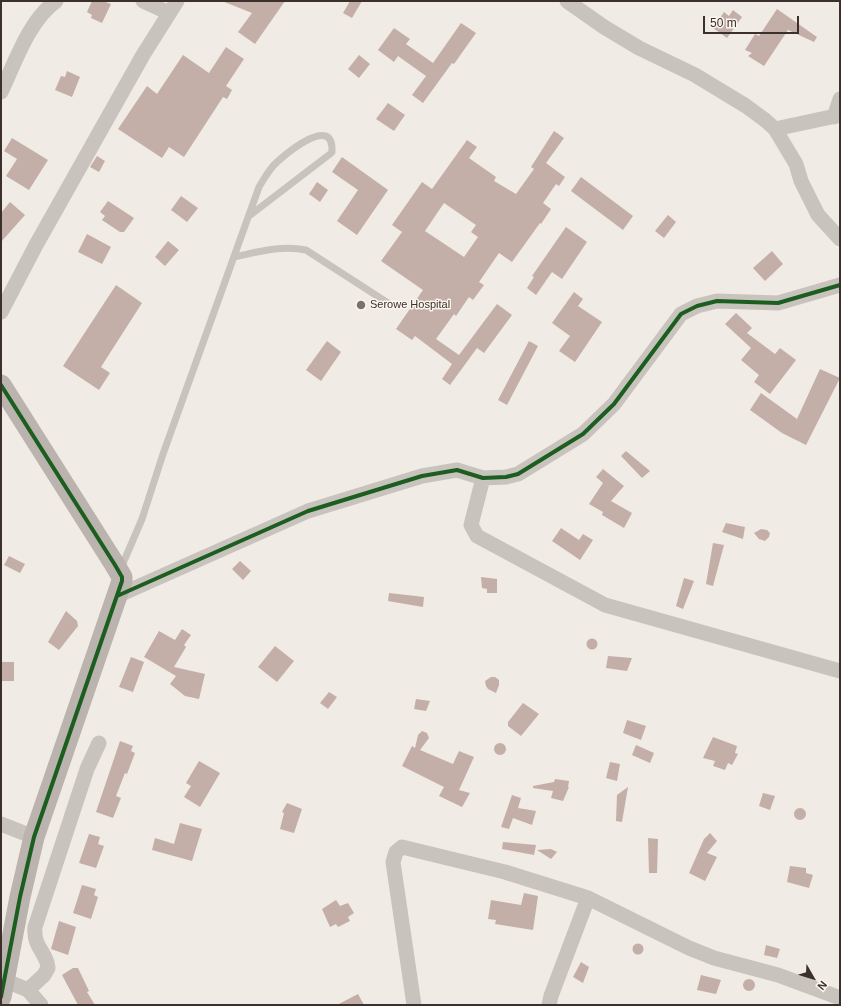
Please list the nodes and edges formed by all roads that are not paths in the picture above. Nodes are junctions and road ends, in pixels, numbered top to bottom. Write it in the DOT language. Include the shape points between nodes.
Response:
graph roads {
  1 [pos="56,1"];
  2 [pos="143,1"];
  3 [pos="568,1"];
  4 [pos="173,7"];
  5 [pos="1,92"];
  6 [pos="840,100"];
  7 [pos="837,116"];
  8 [pos="775,129"];
  9 [pos="249,216"];
  10 [pos="840,239"];
  11 [pos="234,257"];
  12 [pos="840,286"];
  13 [pos="388,303"];
  14 [pos="1,312"];
  15 [pos="1,385"];
  16 [pos="482,478"];
  17 [pos="120,572"];
  18 [pos="117,596"];
  19 [pos="840,671"];
  20 [pos="99,743"];
  21 [pos="1,824"];
  22 [pos="34,837"];
  23 [pos="588,898"];
  24 [pos="2,989"];
  25 [pos="28,990"];
  26 [pos="840,998"];
  27 [pos="41,1005"];
  28 [pos="414,1005"];
  29 [pos="549,1005"];
  1 -- 5 [label="street" via="37,19"];
  2 -- 4 [label="street"];
  3 -- 8 [label="street" via="639,48 695,75 746,106"];
  4 -- 14 [label="street" via="40,238"];
  6 -- 7 [label="street"];
  7 -- 8 [label="street"];
  8 -- 10 [label="street" via="796,164 801,181 818,215"];
  9 -- 9 [label="lane" via="258,187 277,162 317,135 329,138 332,144 330,154"];
  9 -- 11 [label="lane"];
  11 -- 13 [label="lane" via="278,248 306,250"];
  11 -- 17 [label="lane" via="142,519"];
  12 -- 16 [label="street" via="778,303 717,301 681,314 614,404 584,434 518,474 506,478"];
  15 -- 17 [label="street"];
  16 -- 18 [label="street" via="457,470 447,471 422,476 308,511"];
  16 -- 19 [label="street" via="471,525 477,536 606,605"];
  17 -- 18 [label="street" via="122,581"];
  18 -- 22 [label="street"];
  20 -- 25 [label="street" via="87,769 35,927 34,936 48,968"];
  21 -- 22 [label="street"];
  22 -- 24 [label="street"];
  23 -- 26 [label="street" via="714,958 786,978"];
  23 -- 28 [label="street" via="505,872 402,848 396,852 393,862"];
  23 -- 29 [label="street"];
  24 -- 25 [label="street"];
  25 -- 27 [label="street"];
}
